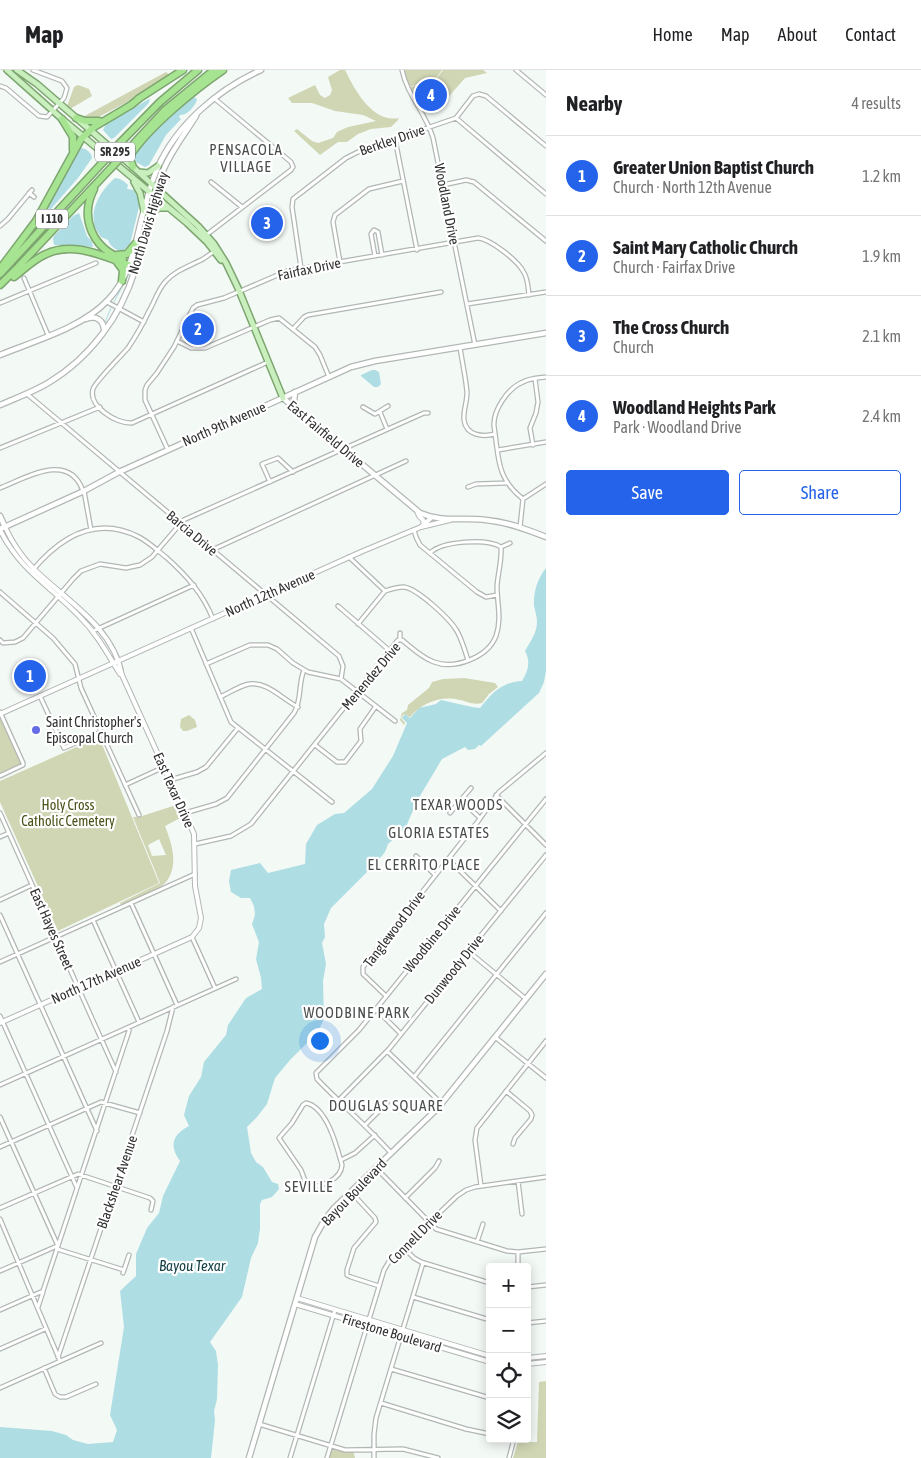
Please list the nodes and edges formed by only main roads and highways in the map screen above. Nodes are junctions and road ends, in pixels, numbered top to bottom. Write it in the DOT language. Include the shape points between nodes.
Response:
graph roads {
  1 [pos="7,70"];
  2 [pos="17,70"];
  3 [pos="183,70"];
  4 [pos="198,70"];
  5 [pos="214,70"];
  6 [pos="223,70"];
  7 [pos="261,70"];
  8 [pos="141,97"];
  9 [pos="197,115"];
  10 [pos="76,118"];
  11 [pos="62,119"];
  12 [pos="90,130"];
  13 [pos="83,137"];
  14 [pos="73,152"];
  15 [pos="158,166"];
  16 [pos="135,169"];
  17 [pos="131,177"];
  18 [pos="102,178"];
  19 [pos="151,185"];
  20 [pos="156,190"];
  21 [pos="149,192"];
  22 [pos="154,197"];
  23 [pos="168,208"];
  24 [pos="144,211"];
  25 [pos="149,216"];
  26 [pos="204,236"];
  27 [pos="136,244"];
  28 [pos="110,253"];
  29 [pos="114,260"];
  30 [pos="133,264"];
  31 [pos="0,268"];
  32 [pos="0,274"];
  33 [pos="122,282"];
  34 [pos="0,285"];
  35 [pos="81,321"];
  36 [pos="103,332"];
  37 [pos="546,333"];
  38 [pos="0,355"];
  39 [pos="296,392"];
  40 [pos="283,398"];
  41 [pos="0,405"];
  42 [pos="297,410"];
  43 [pos="0,516"];
  44 [pos="2,529"];
  45 [pos="546,537"];
  46 [pos="546,974"];
  47 [pos="249,1458"];
  1 -- 11 [label="main road, East Fairfield Drive / SR 295"];
  2 -- 10 [label="main road, East Fairfield Drive / SR 295"];
  3 -- 8 [label="highway"];
  4 -- 32 [label="highway, I 110, bridge" via="160,102 117,146"];
  5 -- 18 [label="highway, I 110, bridge" via="172,104"];
  6 -- 16 [label="highway" via="178,105 139,144 130,157"];
  7 -- 9 [label="main road, North Davis Highway" via="234,84"];
  8 -- 10 [label="highway" via="97,121 85,122"];
  8 -- 12 [label="highway"];
  9 -- 15 [label="main road, North Davis Highway" via="174,138"];
  9 -- 20 [label="main road, North Davis Highway" via="170,155"];
  10 -- 12 [label="main road, East Fairfield Drive / SR 295"];
  11 -- 13 [label="main road, East Fairfield Drive / SR 295"];
  11 -- 14 [label="highway" via="73,137"];
  12 -- 13 [label="highway"];
  12 -- 16 [label="main road, East Fairfield Drive / SR 295"];
  13 -- 14 [label="highway"];
  13 -- 17 [label="main road, East Fairfield Drive / SR 295"];
  14 -- 31 [label="highway" via="36,222"];
  15 -- 16 [label="main road" via="148,173"];
  15 -- 19 [label="main road, North Davis Highway"];
  16 -- 19 [label="main road, East Fairfield Drive / SR 295"];
  17 -- 21 [label="main road, East Fairfield Drive / SR 295"];
  17 -- 24 [label="main road" via="140,193"];
  18 -- 28 [label="highway" via="90,199 87,214 96,241"];
  18 -- 34 [label="highway, I 110"];
  19 -- 20 [label="main road, East Fairfield Drive / SR 295"];
  19 -- 21 [label="main road, North Davis Highway"];
  20 -- 22 [label="main road, North Davis Highway"];
  20 -- 26 [label="main road, East Fairfield Drive / SR 295"];
  21 -- 22 [label="main road, East Fairfield Drive / SR 295"];
  21 -- 24 [label="main road, North Davis Highway"];
  22 -- 23 [label="main road, East Fairfield Drive / SR 295"];
  22 -- 25 [label="main road, North Davis Highway"];
  23 -- 25 [label="main road" via="158,208"];
  23 -- 26 [label="main road, East Fairfield Drive / SR 295"];
  24 -- 27 [label="main road, North Davis Highway"];
  25 -- 30 [label="main road, North Davis Highway"];
  26 -- 40 [label="main road, East Fairfield Drive / SR 295" via="239,290"];
  27 -- 28 [label="highway" via="125,255"];
  27 -- 30 [label="main road, North Davis Highway"];
  28 -- 30 [label="highway"];
  29 -- 30 [label="highway"];
  29 -- 33 [label="highway" via="123,270"];
  29 -- 34 [label="highway" via="80,250 55,250"];
  30 -- 33 [label="main road"];
  30 -- 36 [label="main road, North Davis Highway" via="118,308"];
  33 -- 35 [label="main road" via="106,302"];
  35 -- 36 [label="main road" via="93,317 98,319 103,325"];
  35 -- 38 [label="main road"];
  36 -- 41 [label="main road, North Davis Highway" via="70,368 48,383"];
  37 -- 39 [label="main road, North 9th Avenue" via="370,362 351,367"];
  39 -- 40 [label="main road, North 9th Avenue"];
  39 -- 42 [label="main road"];
  40 -- 42 [label="main road, East Fairfield Drive"];
  40 -- 44 [label="main road, North 9th Avenue"];
  42 -- 45 [label="main road, East Fairfield Drive" via="417,511 431,518 484,520 520,526"];
  43 -- 44 [label="main road"];
  46 -- 47 [label="main road, Bayou Boulevard" via="442,1104 329,1214 318,1231"];
}
